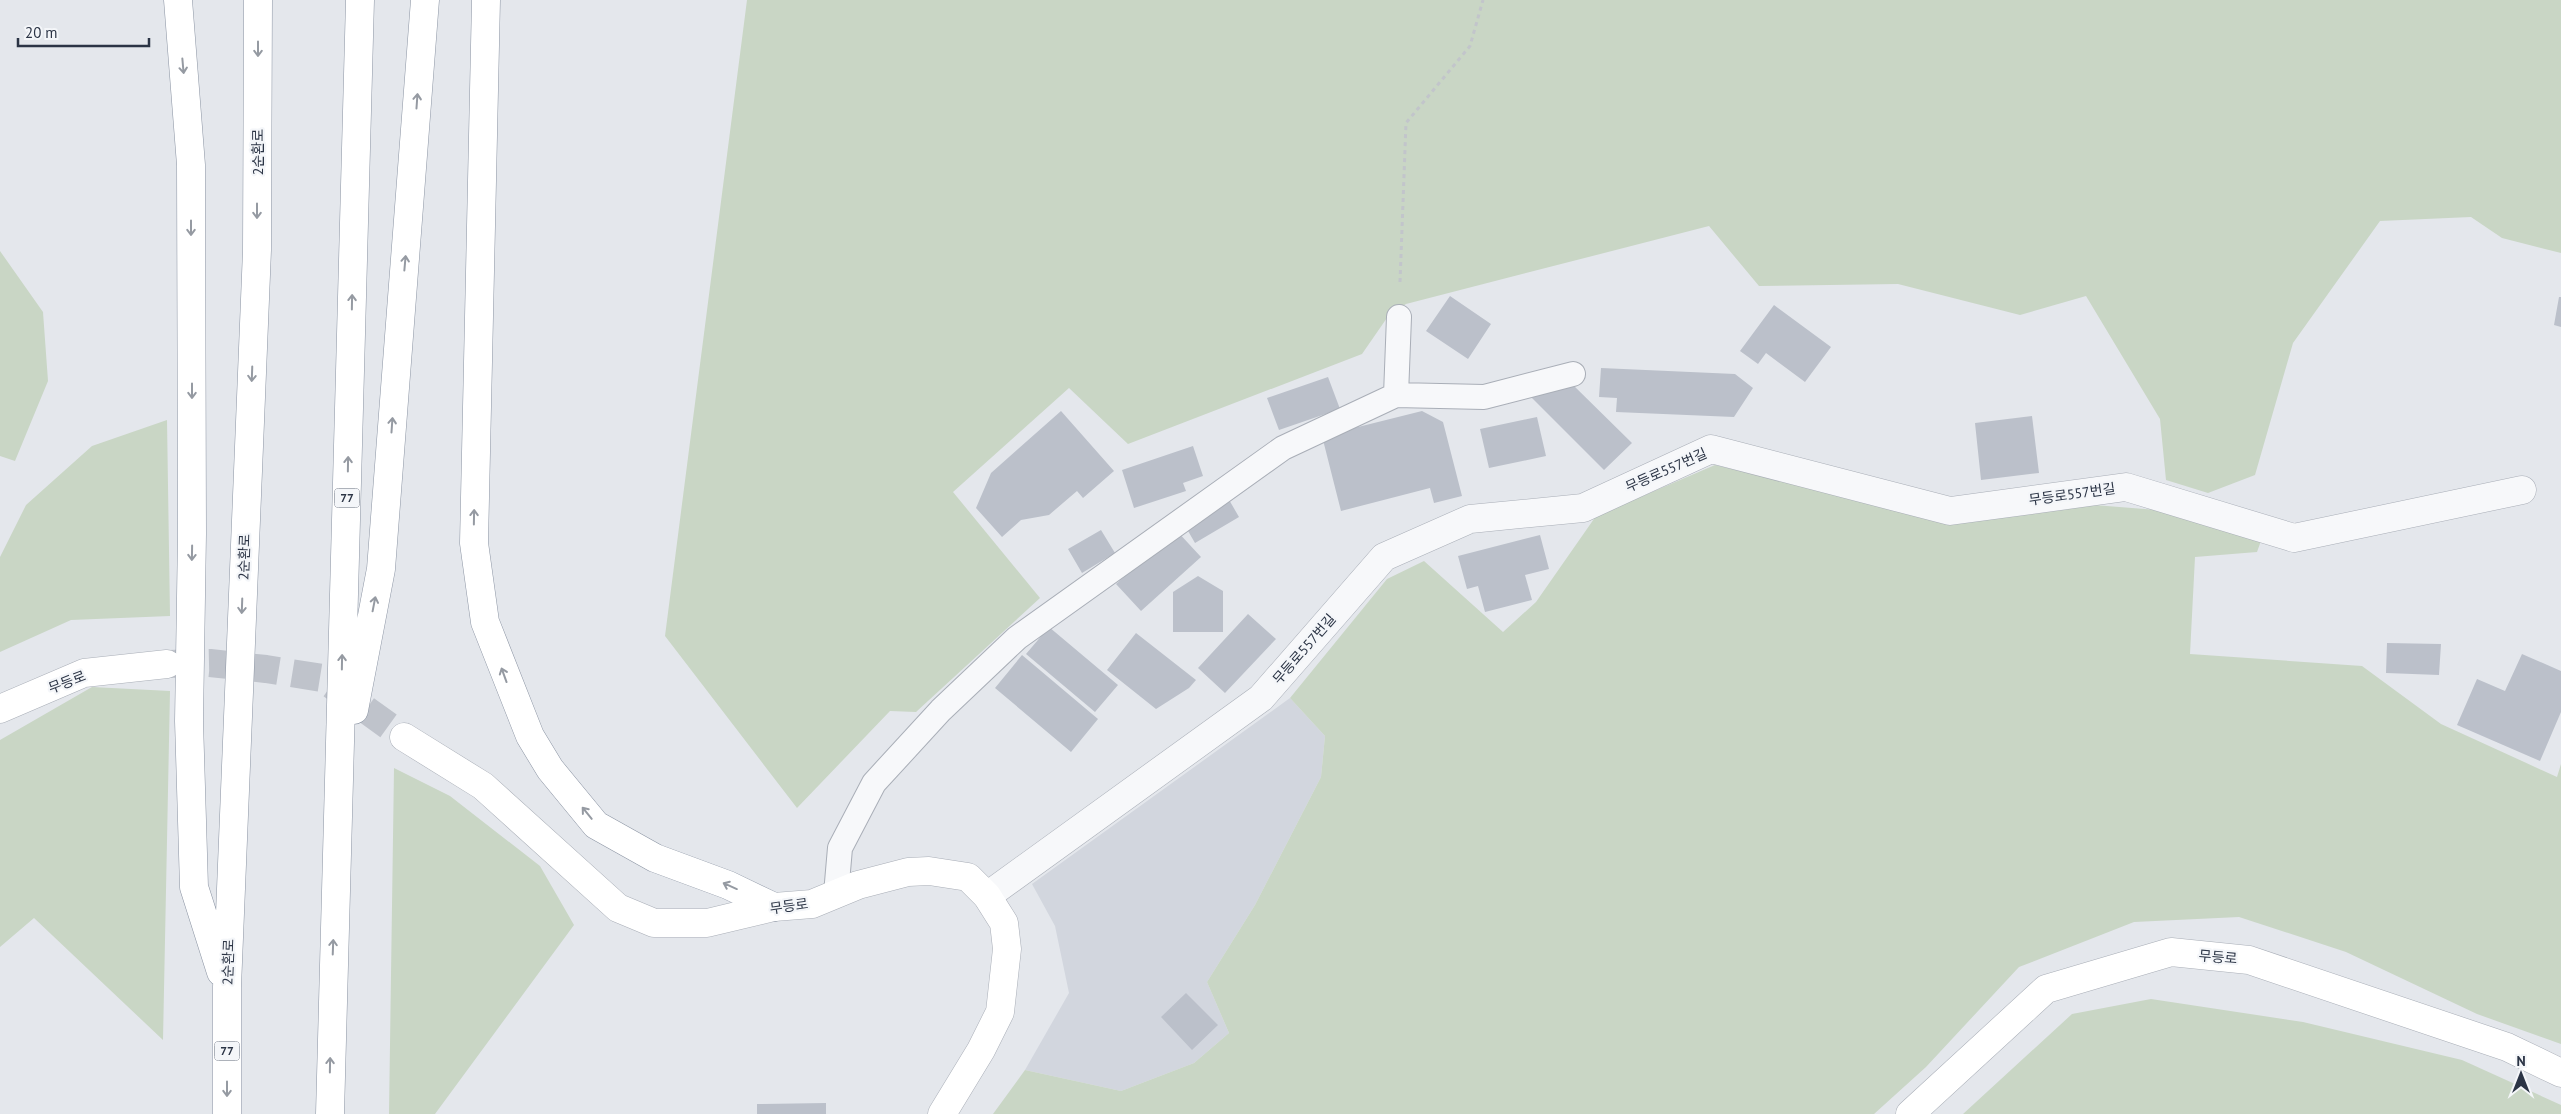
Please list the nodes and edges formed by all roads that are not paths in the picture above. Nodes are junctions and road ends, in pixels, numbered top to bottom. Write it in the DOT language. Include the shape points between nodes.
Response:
graph roads {
  1 [pos="178,0"];
  2 [pos="258,0"];
  3 [pos="360,0"];
  4 [pos="425,0"];
  5 [pos="486,0"];
  6 [pos="1399,317"];
  7 [pos="1572,374"];
  8 [pos="1396,396"];
  9 [pos="2522,490"];
  10 [pos="167,664"];
  11 [pos="0,709"];
  12 [pos="404,737"];
  13 [pos="339,790"];
  14 [pos="836,894"];
  15 [pos="987,896"];
  16 [pos="774,907"];
  17 [pos="227,988"];
  18 [pos="2561,1073"];
  19 [pos="227,1114"];
  20 [pos="330,1114"];
  21 [pos="942,1114"];
  22 [pos="1910,1114"];
  1 -- 17 [label="main road, one-way" via="191,165 189,721 194,887"];
  2 -- 17 [label="main road, 2순환로 / 77, one-way" via="257,250"];
  13 -- 3 [label="main road, 77, one-way"];
  13 -- 4 [label="main road, one-way" via="381,569"];
  16 -- 5 [label="main road, one-way" via="728,885 655,858 596,825 550,770 530,736 485,622 474,543"];
  6 -- 8 [label="lane"];
  7 -- 8 [label="lane" via="1484,397"];
  8 -- 14 [label="lane" via="1283,448 1018,638 942,710 874,783 840,848"];
  9 -- 15 [label="street, 무등로557번길" via="2294,538 2126,487 1950,511 1711,449 1583,508 1470,519 1384,557 1261,698"];
  10 -- 11 [label="main road, 무등로" via="84,673"];
  12 -- 16 [label="main road, 무등로" via="483,786 618,908 654,923 707,923"];
  20 -- 13 [label="main road, 77, one-way"];
  14 -- 15 [label="main road, 무등로" via="908,872 930,871 968,877"];
  14 -- 16 [label="main road, 무등로" via="812,904"];
  15 -- 21 [label="main road, 무등로" via="1004,923 1007,949 1000,1012"];
  17 -- 19 [label="main road, 2순환로 / 77, one-way"];
  18 -- 22 [label="main road, 무등로" via="2506,1047 2249,960 2171,952 2046,989"];
}
